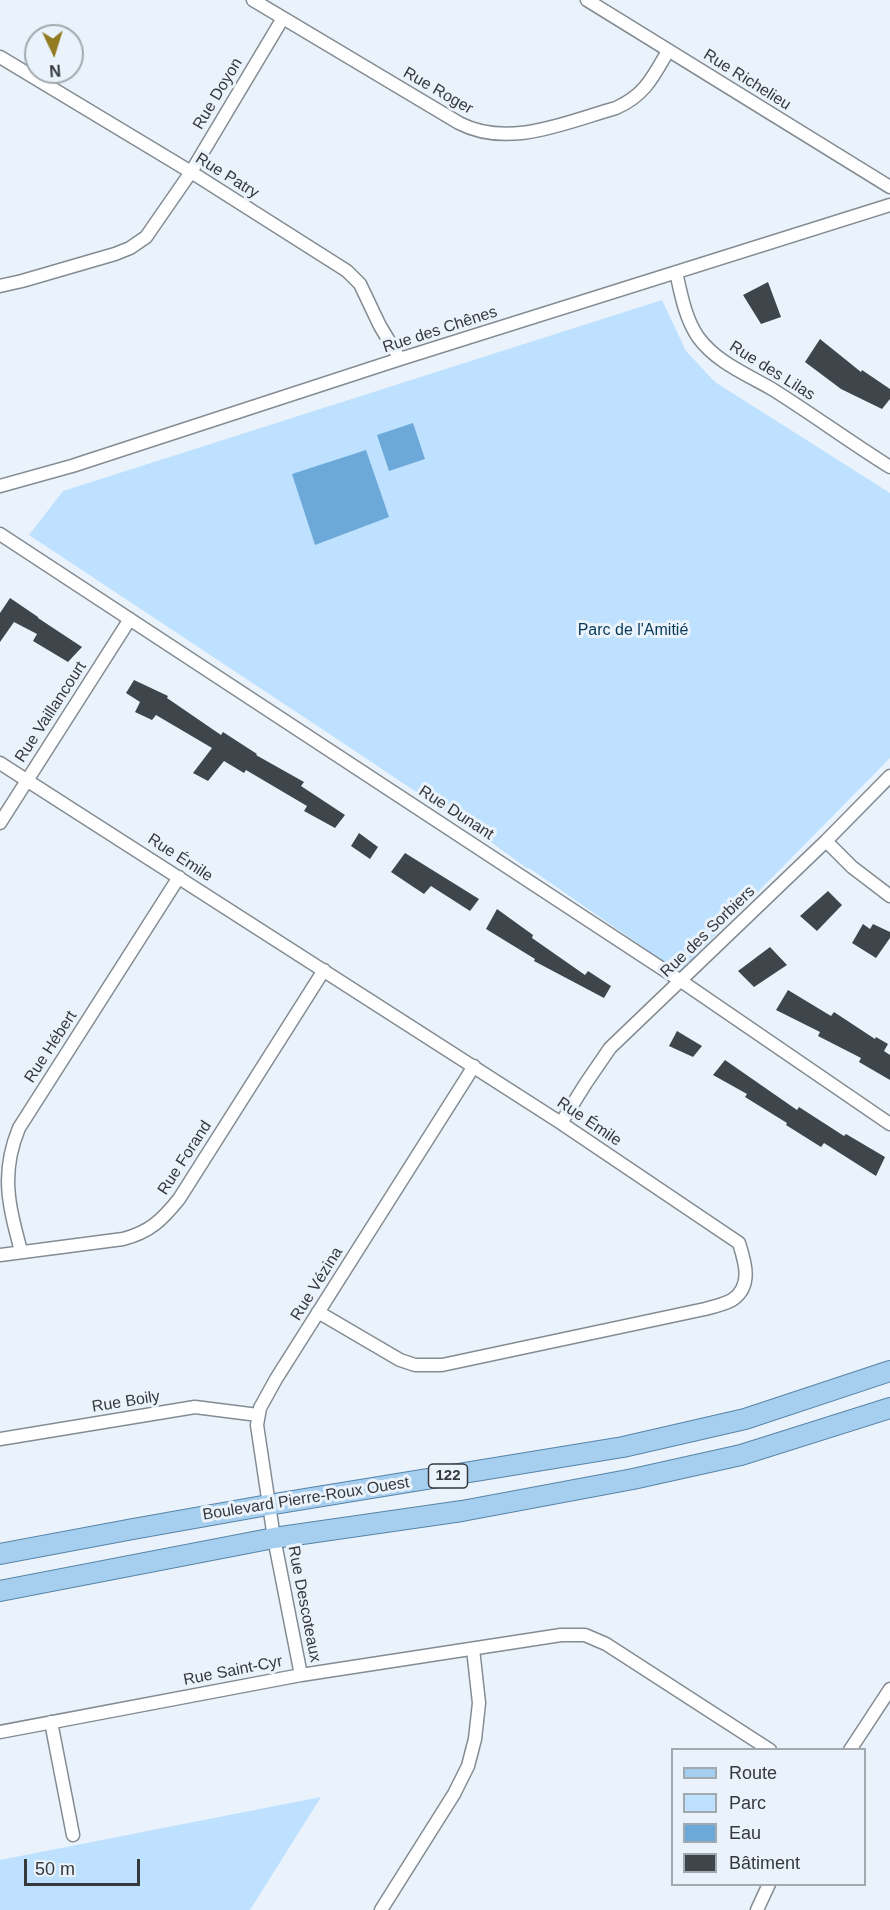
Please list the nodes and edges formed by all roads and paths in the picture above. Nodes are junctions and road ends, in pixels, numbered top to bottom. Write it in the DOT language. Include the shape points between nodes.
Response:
graph roads {
  1 [pos="253,0"];
  2 [pos="587,0"];
  3 [pos="283,18"];
  4 [pos="668,51"];
  5 [pos="0,57"];
  6 [pos="190,172"];
  7 [pos="890,187"];
  8 [pos="890,205"];
  9 [pos="676,272"];
  10 [pos="0,286"];
  11 [pos="400,359"];
  12 [pos="888,463"];
  13 [pos="0,486"];
  14 [pos="0,534"];
  15 [pos="130,619"];
  16 [pos="0,763"];
  17 [pos="890,776"];
  18 [pos="27,780"];
  19 [pos="0,823"];
  20 [pos="826,841"];
  21 [pos="179,877"];
  22 [pos="890,896"];
  23 [pos="324,970"];
  24 [pos="681,981"];
  25 [pos="474,1066"];
  26 [pos="561,1123"];
  27 [pos="890,1124"];
  28 [pos="21,1251"];
  29 [pos="0,1255"];
  30 [pos="318,1312"];
  31 [pos="890,1371"];
  32 [pos="890,1408"];
  33 [pos="258,1415"];
  34 [pos="0,1439"];
  35 [pos="268,1505"];
  36 [pos="274,1538"];
  37 [pos="0,1554"];
  38 [pos="0,1591"];
  39 [pos="473,1649"];
  40 [pos="301,1675"];
  41 [pos="890,1689"];
  42 [pos="51,1722"];
  43 [pos="0,1732"];
  44 [pos="768,1748"];
  45 [pos="851,1748"];
  46 [pos="73,1835"];
  47 [pos="769,1886"];
  48 [pos="381,1910"];
  49 [pos="757,1910"];
  1 -- 3 [label="street, Rue Roger"];
  2 -- 4 [label="street, Rue Richelieu"];
  3 -- 4 [label="street, Rue Roger" via="459,123 474,131 497,134 530,133 629,102 648,84"];
  3 -- 6 [label="street, Rue Doyon"];
  4 -- 7 [label="street, Rue Richelieu"];
  5 -- 6 [label="street, Rue Patry"];
  6 -- 10 [label="street, Rue Doyon" via="146,237 130,248"];
  6 -- 11 [label="street, Rue Patry" via="347,271 360,284"];
  8 -- 9 [label="street, Rue des Chênes"];
  9 -- 11 [label="street, Rue des Chênes"];
  9 -- 12 [label="street, Rue des Lilas" via="690,322 719,359"];
  11 -- 13 [label="street, Rue des Chênes"];
  14 -- 15 [label="street, Rue Dunant"];
  15 -- 18 [label="street, Rue Vaillancourt"];
  15 -- 24 [label="street, Rue Dunant"];
  16 -- 18 [label="street, Rue Émile"];
  17 -- 20 [label="street, Rue des Sorbiers"];
  18 -- 19 [label="street, Rue Vaillancourt"];
  18 -- 21 [label="street, Rue Émile"];
  20 -- 22 [label="street"];
  20 -- 24 [label="street, Rue des Sorbiers"];
  21 -- 23 [label="street, Rue Émile"];
  21 -- 28 [label="street, Rue Hébert" via="13,1140 6,1190"];
  23 -- 25 [label="street, Rue Émile"];
  23 -- 28 [label="street, Rue Forand" via="163,1219 136,1236 123,1239"];
  24 -- 26 [label="street, Rue des Sorbiers" via="610,1048"];
  24 -- 27 [label="street, Rue Dunant"];
  25 -- 26 [label="street, Rue Émile"];
  25 -- 30 [label="street, Rue Vézina"];
  26 -- 30 [label="street, Rue Émile" via="739,1244 746,1275 732,1300 705,1309 426,1366 388,1354"];
  28 -- 29 [label="street, Rue Forand"];
  30 -- 33 [label="street, Rue Vézina"];
  31 -- 35 [label="main road, Boulevard Pierre-Roux Ouest / 122" via="745,1419 623,1447"];
  32 -- 36 [label="main road, Boulevard Pierre-Roux Ouest / 122" via="741,1455 633,1479"];
  33 -- 34 [label="street, Rue Boily" via="195,1407"];
  33 -- 35 [label="street, Rue Vézina"];
  35 -- 36 [label="street, Rue Vézina"];
  35 -- 37 [label="main road, Boulevard Pierre-Roux Ouest / 122"];
  36 -- 38 [label="main road, Boulevard Pierre-Roux Ouest / 122"];
  36 -- 40 [label="street, Rue Descoteaux"];
  39 -- 40 [label="street, Rue Saint-Cyr"];
  39 -- 44 [label="street, Rue Saint-Cyr" via="585,1635 606,1644"];
  39 -- 48 [label="street" via="479,1703 476,1739 468,1766"];
  40 -- 42 [label="street, Rue Saint-Cyr"];
  41 -- 45 [label="street"];
  42 -- 43 [label="street, Rue Saint-Cyr"];
  42 -- 46 [label="street"];
  47 -- 49 [label="street"];
}
